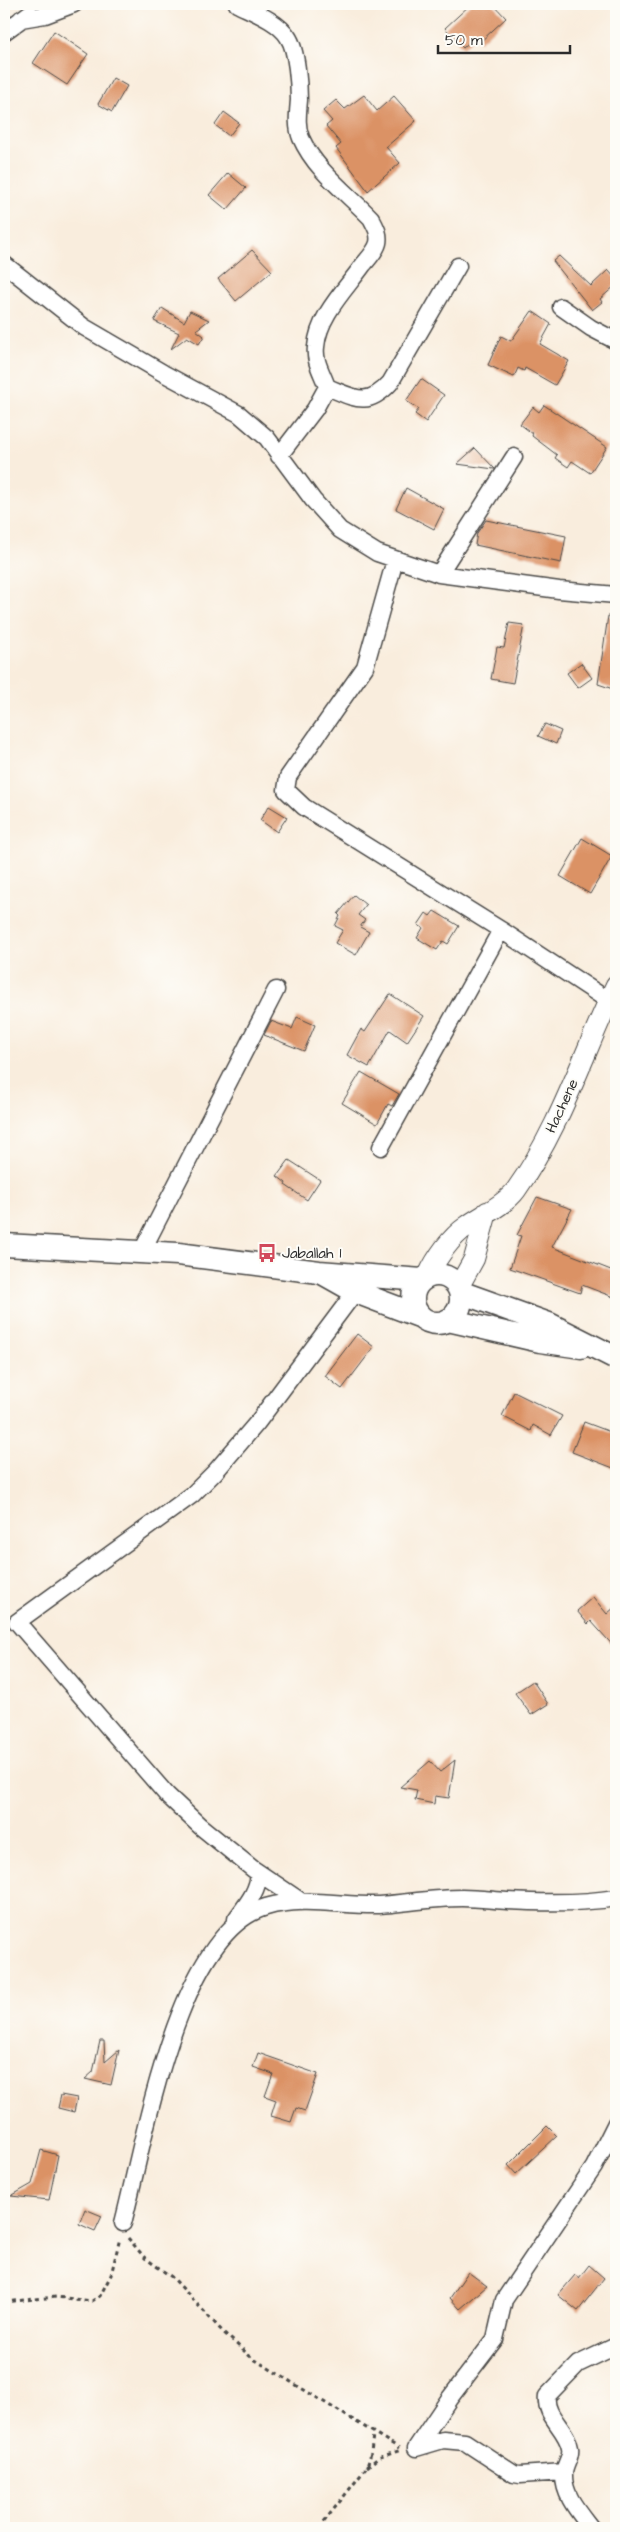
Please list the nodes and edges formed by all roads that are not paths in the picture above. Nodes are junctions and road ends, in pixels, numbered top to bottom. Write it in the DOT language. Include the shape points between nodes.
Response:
graph roads {
  1 [pos="42,4"];
  2 [pos="74,4"];
  3 [pos="237,4"];
  4 [pos="21,19"];
  5 [pos="4,32"];
  6 [pos="4,264"];
  7 [pos="458,266"];
  8 [pos="562,307"];
  9 [pos="616,341"];
  10 [pos="327,387"];
  11 [pos="279,456"];
  12 [pos="514,457"];
  13 [pos="395,560"];
  14 [pos="439,574"];
  15 [pos="616,595"];
  16 [pos="501,930"];
  17 [pos="276,990"];
  18 [pos="612,993"];
  19 [pos="381,1147"];
  20 [pos="487,1212"];
  21 [pos="4,1245"];
  22 [pos="142,1252"];
  23 [pos="425,1278"];
  24 [pos="362,1283"];
  25 [pos="459,1290"];
  26 [pos="419,1316"];
  27 [pos="448,1320"];
  28 [pos="608,1354"];
  29 [pos="259,1874"];
  30 [pos="616,1898"];
  31 [pos="298,1900"];
  32 [pos="227,1931"];
  33 [pos="616,2123"];
  34 [pos="123,2223"];
  35 [pos="616,2346"];
  36 [pos="433,2424"];
  37 [pos="447,2440"];
  38 [pos="564,2472"];
  39 [pos="590,2528"];
  1 -- 4 [label="street"];
  2 -- 4 [label="street" via="45,15"];
  3 -- 10 [label="street" via="275,25 288,37 296,65 300,136 312,159 377,228 376,249 319,329 316,362"];
  4 -- 5 [label="street"];
  6 -- 11 [label="street" via="84,326 239,414 267,438"];
  7 -- 10 [label="street" via="382,392 359,399"];
  8 -- 9 [label="street"];
  10 -- 11 [label="street" via="315,409"];
  11 -- 13 [label="street" via="340,530"];
  12 -- 14 [label="street"];
  13 -- 14 [label="street"];
  13 -- 16 [label="street" via="365,667 288,777 286,790 304,806"];
  14 -- 15 [label="street"];
  16 -- 18 [label="street"];
  16 -- 19 [label="street"];
  17 -- 22 [label="street"];
  18 -- 20 [label="street, Hachene" via="536,1161 514,1192"];
  20 -- 23 [label="street, Hachene" via="465,1227"];
  20 -- 25 [label="street" via="474,1259"];
  21 -- 22 [label="main road"];
  22 -- 24 [label="main road" via="318,1272"];
  23 -- 24 [label="main road"];
  23 -- 25 [label="main road" via="445,1276"];
  23 -- 26 [label="main road" via="416,1286 412,1301"];
  24 -- 26 [label="main road"];
  24 -- 29 [label="street" via="256,1423 192,1495 18,1622 167,1795"];
  25 -- 27 [label="main road" via="457,1313"];
  25 -- 28 [label="main road" via="549,1324"];
  26 -- 27 [label="main road" via="433,1323"];
  27 -- 28 [label="main road"];
  29 -- 31 [label="street"];
  29 -- 32 [label="street" via="253,1896"];
  30 -- 31 [label="street" via="561,1903 462,1898 363,1905"];
  31 -- 32 [label="street" via="254,1912"];
  32 -- 34 [label="street" via="202,1966 162,2065"];
  33 -- 36 [label="street" via="594,2167 504,2300 496,2340"];
  35 -- 38 [label="street" via="578,2364 547,2396 548,2409 570,2449"];
  36 -- 37 [label="street"];
  36 -- 37 [label="street" via="416,2448"];
  37 -- 38 [label="street" via="465,2442 514,2474"];
  38 -- 39 [label="street" via="568,2496"];
}
